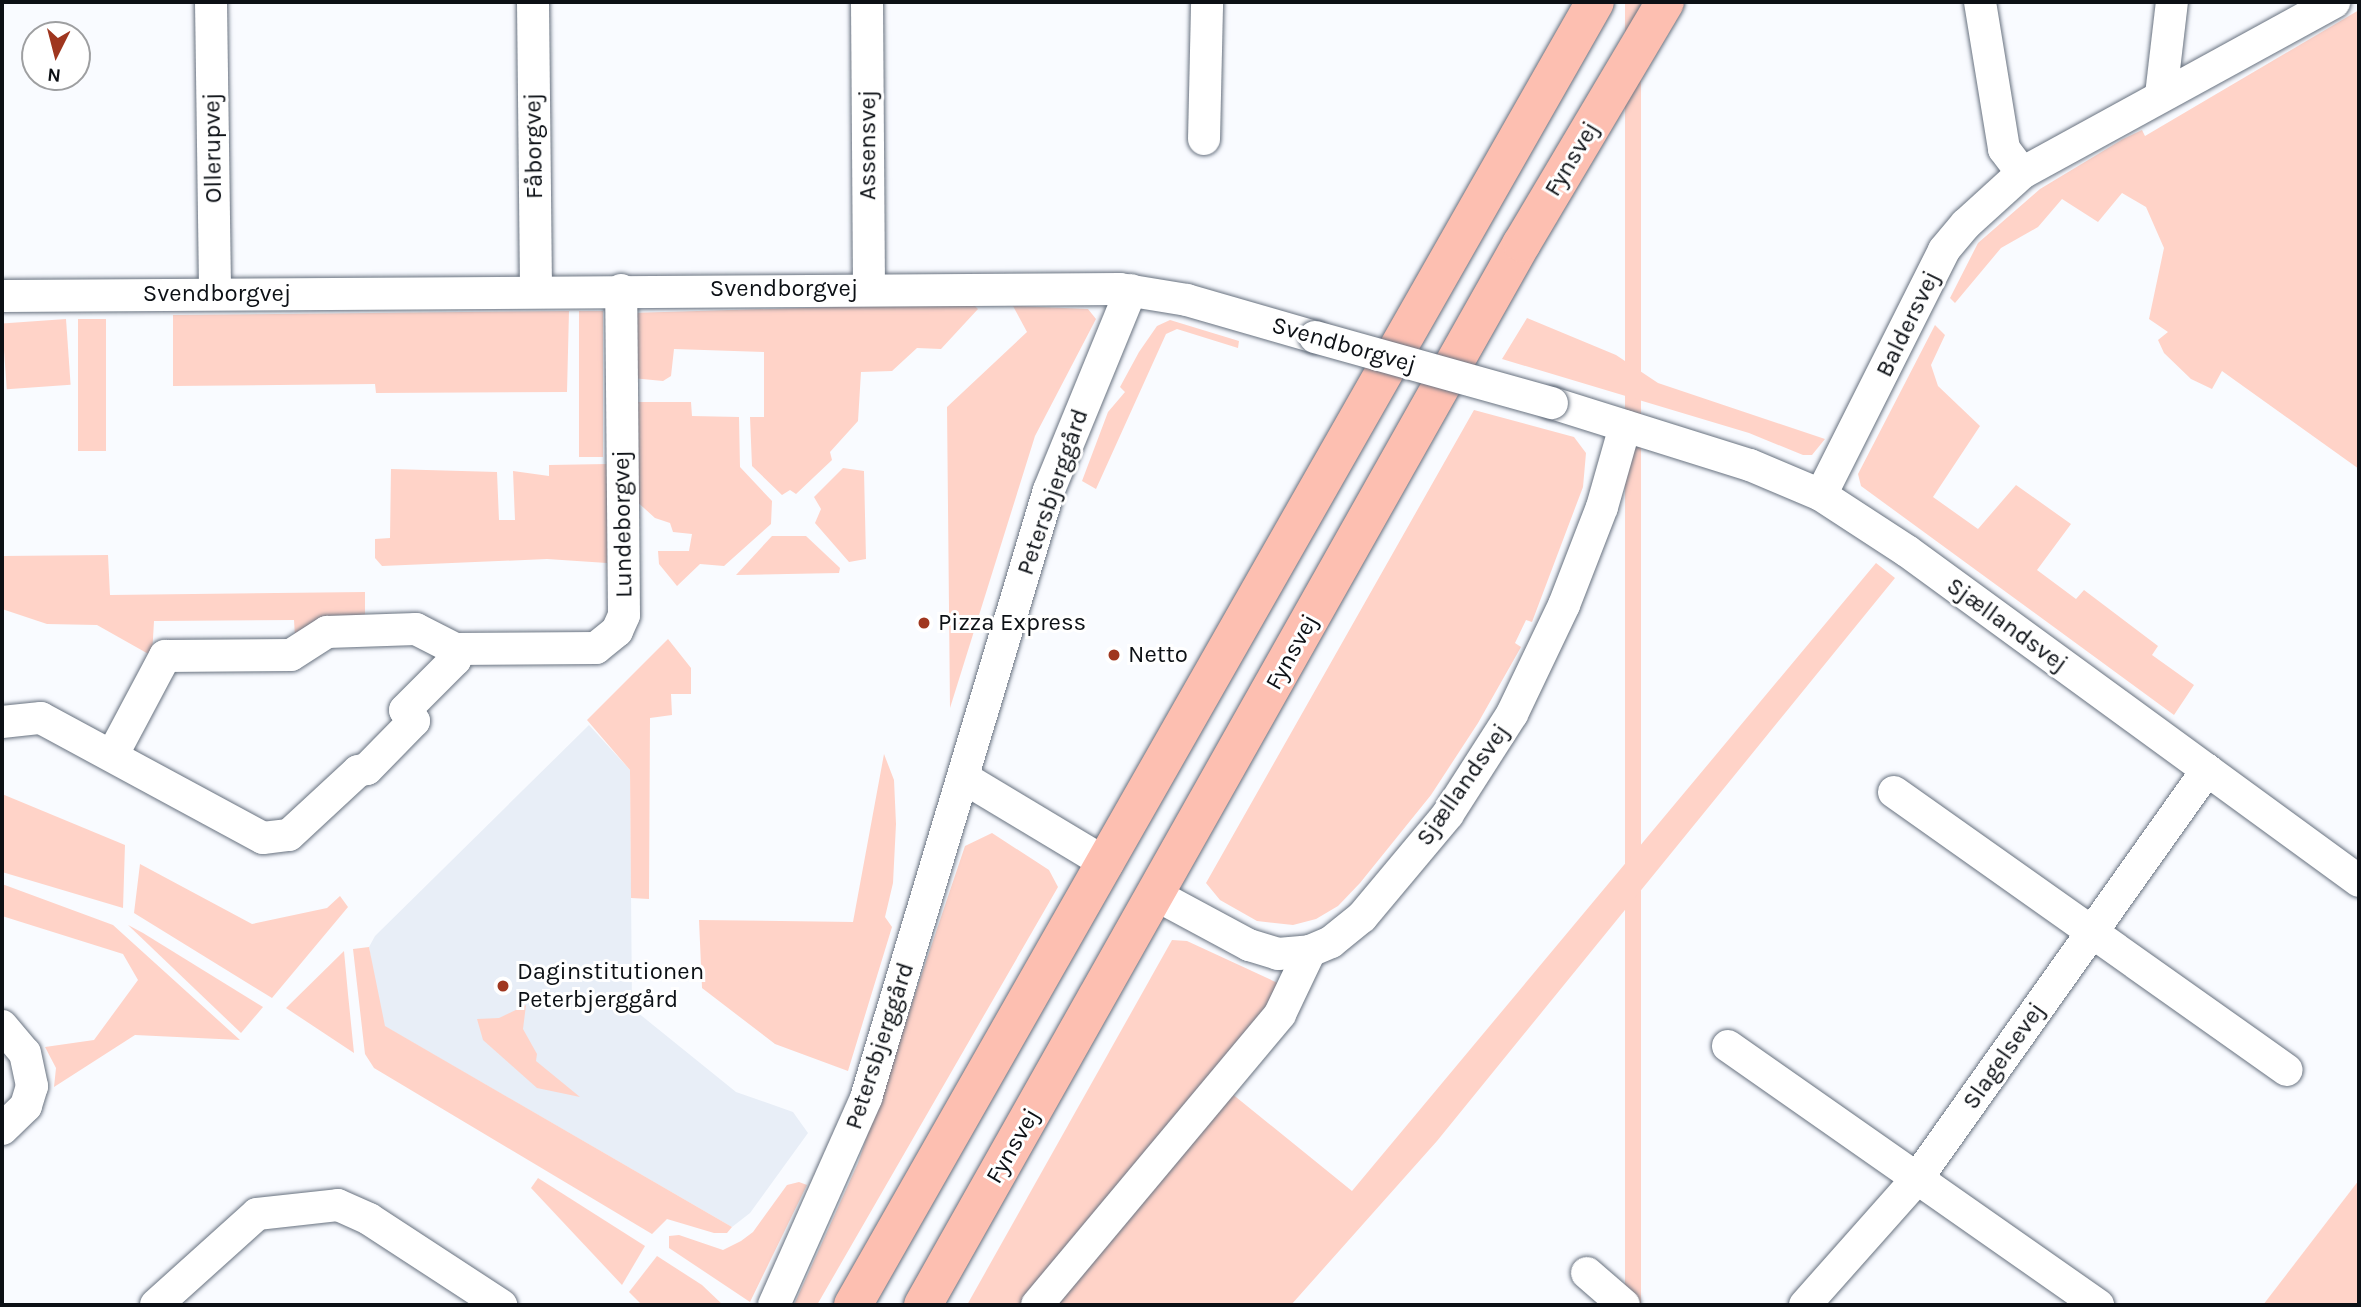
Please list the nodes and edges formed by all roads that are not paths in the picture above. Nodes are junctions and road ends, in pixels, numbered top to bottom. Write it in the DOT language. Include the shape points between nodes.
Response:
graph roads {
  1 [pos="211,2"];
  2 [pos="533,2"];
  3 [pos="867,2"];
  4 [pos="1207,2"];
  5 [pos="1595,2"];
  6 [pos="1665,2"];
  7 [pos="1980,2"];
  8 [pos="2172,2"];
  9 [pos="2334,2"];
  10 [pos="2161,95"];
  11 [pos="1205,139"];
  12 [pos="2022,173"];
  13 [pos="869,288"];
  14 [pos="621,290"];
  15 [pos="1131,290"];
  16 [pos="536,291"];
  17 [pos="215,294"];
  18 [pos="2,296"];
  19 [pos="1552,403"];
  20 [pos="1625,426"];
  21 [pos="1821,495"];
  22 [pos="455,649"];
  23 [pos="2,722"];
  24 [pos="113,754"];
  25 [pos="2207,771"];
  26 [pos="964,778"];
  27 [pos="1894,792"];
  28 [pos="1107,864"];
  29 [pos="2359,881"];
  30 [pos="1156,895"];
  31 [pos="2092,932"];
  32 [pos="1310,951"];
  33 [pos="2,1026"];
  34 [pos="1728,1046"];
  35 [pos="2286,1070"];
  36 [pos="2,1129"];
  37 [pos="1916,1180"];
  38 [pos="1587,1273"];
  39 [pos="156,1305"];
  40 [pos="501,1305"];
  41 [pos="774,1305"];
  42 [pos="853,1305"];
  43 [pos="923,1305"];
  44 [pos="1037,1305"];
  45 [pos="1623,1305"];
  46 [pos="1805,1305"];
  47 [pos="2098,1305"];
  1 -- 17 [label="street, Ollerupvej"];
  2 -- 16 [label="street, Fåborgvej"];
  3 -- 13 [label="street, Assensvej"];
  4 -- 11 [label="street"];
  5 -- 28 [label="main road"];
  6 -- 30 [label="main road, Fynsvej" via="1515,255"];
  7 -- 12 [label="street" via="2004,149"];
  8 -- 10 [label="street"];
  9 -- 10 [label="street, Baldersvej"];
  10 -- 12 [label="street, Baldersvej"];
  12 -- 21 [label="street, Baldersvej" via="1944,250"];
  13 -- 14 [label="street, Svendborgvej"];
  13 -- 15 [label="street, Svendborgvej"];
  14 -- 16 [label="street, Svendborgvej"];
  14 -- 22 [label="street, Lundeborgvej" via="624,615 617,632 596,648"];
  15 -- 19 [label="street, Svendborgvej, bridge" via="1187,300"];
  15 -- 26 [label="street, Petersbjerggård" via="1049,491"];
  16 -- 17 [label="street, Svendborgvej"];
  17 -- 18 [label="street, Svendborgvej"];
  19 -- 20 [label="street, Sjællandsvej"];
  20 -- 21 [label="street, Sjællandsvej" via="1750,465"];
  20 -- 32 [label="street, Sjællandsvej" via="1602,507 1569,593 1512,713 1448,814 1362,917 1331,942"];
  21 -- 25 [label="street, Sjællandsvej" via="1907,551"];
  22 -- 24 [label="street, Lundeborgvej" via="415,629 327,632 291,655 165,656"];
  22 -- 24 [label="street" via="455,660 405,710 414,721 367,769 358,771 289,835 263,838"];
  23 -- 24 [label="street" via="41,718"];
  25 -- 29 [label="street, Sjællandsvej"];
  25 -- 31 [label="street, Slagelsevej"];
  26 -- 28 [label="street"];
  26 -- 41 [label="street, Petersbjerggård" via="866,1098"];
  27 -- 31 [label="street"];
  28 -- 42 [label="main road"];
  30 -- 32 [label="street, Sjællandsvej" via="1249,945 1278,954"];
  30 -- 43 [label="main road, Fynsvej"];
  31 -- 35 [label="street"];
  31 -- 37 [label="street, Slagelsevej"];
  32 -- 44 [label="street" via="1280,1014"];
  33 -- 36 [label="street" via="25,1053 32,1086 26,1106"];
  34 -- 37 [label="street"];
  37 -- 46 [label="street, Slagelsevej"];
  37 -- 47 [label="street"];
  38 -- 45 [label="street"];
  39 -- 40 [label="street" via="257,1214 338,1205 369,1219"];
}
